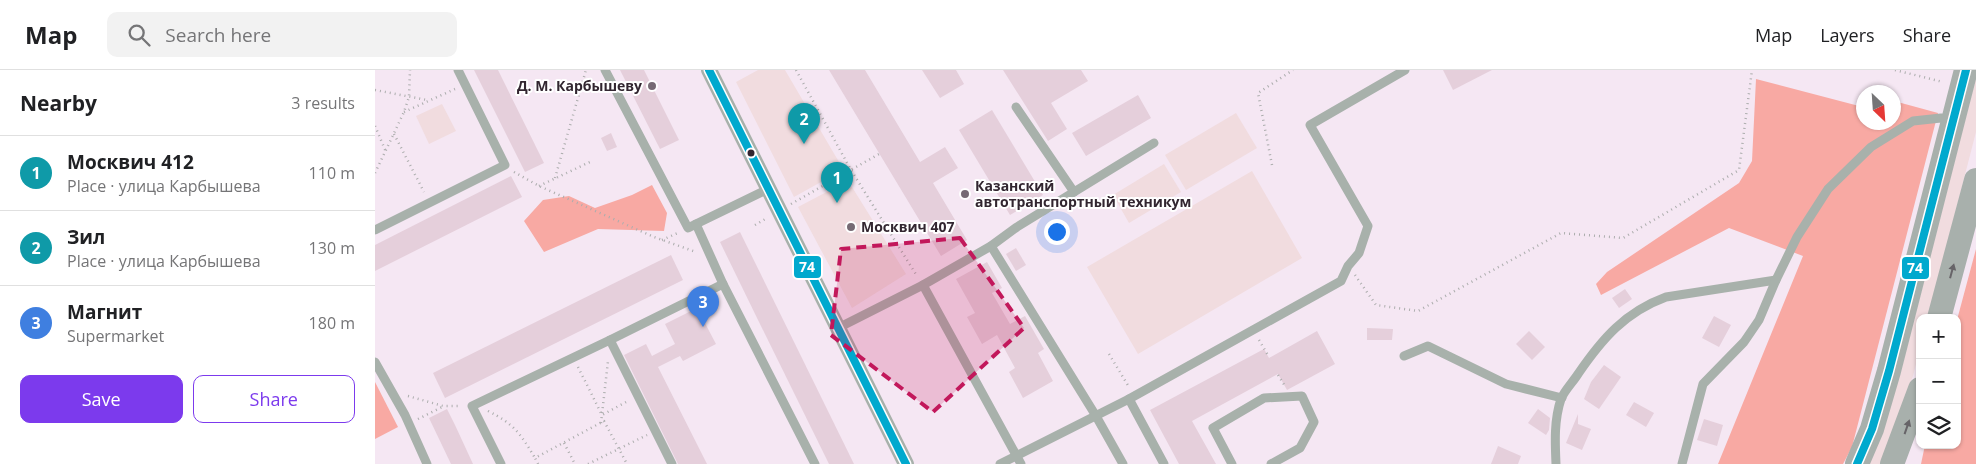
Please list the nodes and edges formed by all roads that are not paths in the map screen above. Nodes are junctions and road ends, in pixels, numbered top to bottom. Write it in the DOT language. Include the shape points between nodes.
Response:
graph roads {
  1 [pos="458,70"];
  2 [pos="605,70"];
  3 [pos="709,70"];
  4 [pos="1405,70"];
  5 [pos="1966,70"];
  6 [pos="1016,106"];
  7 [pos="1953,120"];
  8 [pos="1155,143"];
  9 [pos="1976,180"];
  10 [pos="767,189"];
  11 [pos="1074,192"];
  12 [pos="692,226"];
  13 [pos="375,230"];
  14 [pos="991,246"];
  15 [pos="1776,280"];
  16 [pos="723,284"];
  17 [pos="923,286"];
  18 [pos="1940,314"];
  19 [pos="838,328"];
  20 [pos="610,340"];
  21 [pos="1404,356"];
  22 [pos="375,362"];
  23 [pos="1132,397"];
  24 [pos="1561,398"];
  25 [pos="1916,400"];
  26 [pos="1096,416"];
  27 [pos="1019,460"];
  28 [pos="427,464"];
  29 [pos="501,464"];
  30 [pos="671,464"];
  31 [pos="815,464"];
  32 [pos="906,464"];
  33 [pos="999,464"];
  34 [pos="1123,464"];
  35 [pos="1164,464"];
  36 [pos="1232,464"];
  37 [pos="1271,464"];
  38 [pos="1556,464"];
  39 [pos="1682,464"];
  40 [pos="1857,464"];
  41 [pos="1892,464"];
  1 -- 13 [label="lane" via="505,165"];
  2 -- 12 [label="lane"];
  3 -- 10 [label="street"];
  4 -- 23 [label="lane" via="1310,125 1368,226 1359,253 1341,281"];
  5 -- 7 [label="main road"];
  6 -- 11 [label="lane"];
  7 -- 15 [label="lane" via="1913,121 1871,147 1828,189 1797,238"];
  7 -- 40 [label="main road" via="1889,371 1872,429"];
  8 -- 11 [label="lane"];
  18 -- 9 [label="main road, one-way"];
  10 -- 12 [label="lane"];
  10 -- 19 [label="street"];
  11 -- 14 [label="lane"];
  12 -- 16 [label="lane"];
  14 -- 17 [label="lane"];
  14 -- 26 [label="lane"];
  15 -- 24 [label="lane" via="1655,301 1626,319 1599,344"];
  15 -- 39 [label="lane" via="1759,320 1744,342 1703,384"];
  16 -- 20 [label="lane"];
  16 -- 31 [label="lane"];
  17 -- 19 [label="lane"];
  17 -- 27 [label="lane"];
  19 -- 32 [label="street"];
  20 -- 29 [label="lane" via="472,406"];
  20 -- 30 [label="lane"];
  21 -- 24 [label="lane" via="1428,346 1506,384"];
  22 -- 28 [label="lane"];
  23 -- 26 [label="lane"];
  23 -- 35 [label="lane"];
  24 -- 38 [label="lane" via="1554,433"];
  41 -- 25 [label="main road, one-way"];
  26 -- 27 [label="lane"];
  26 -- 34 [label="lane"];
  27 -- 33 [label="lane"];
  36 -- 37 [label="lane" via="1213,428 1265,398 1302,396 1315,422 1300,448"];
}
